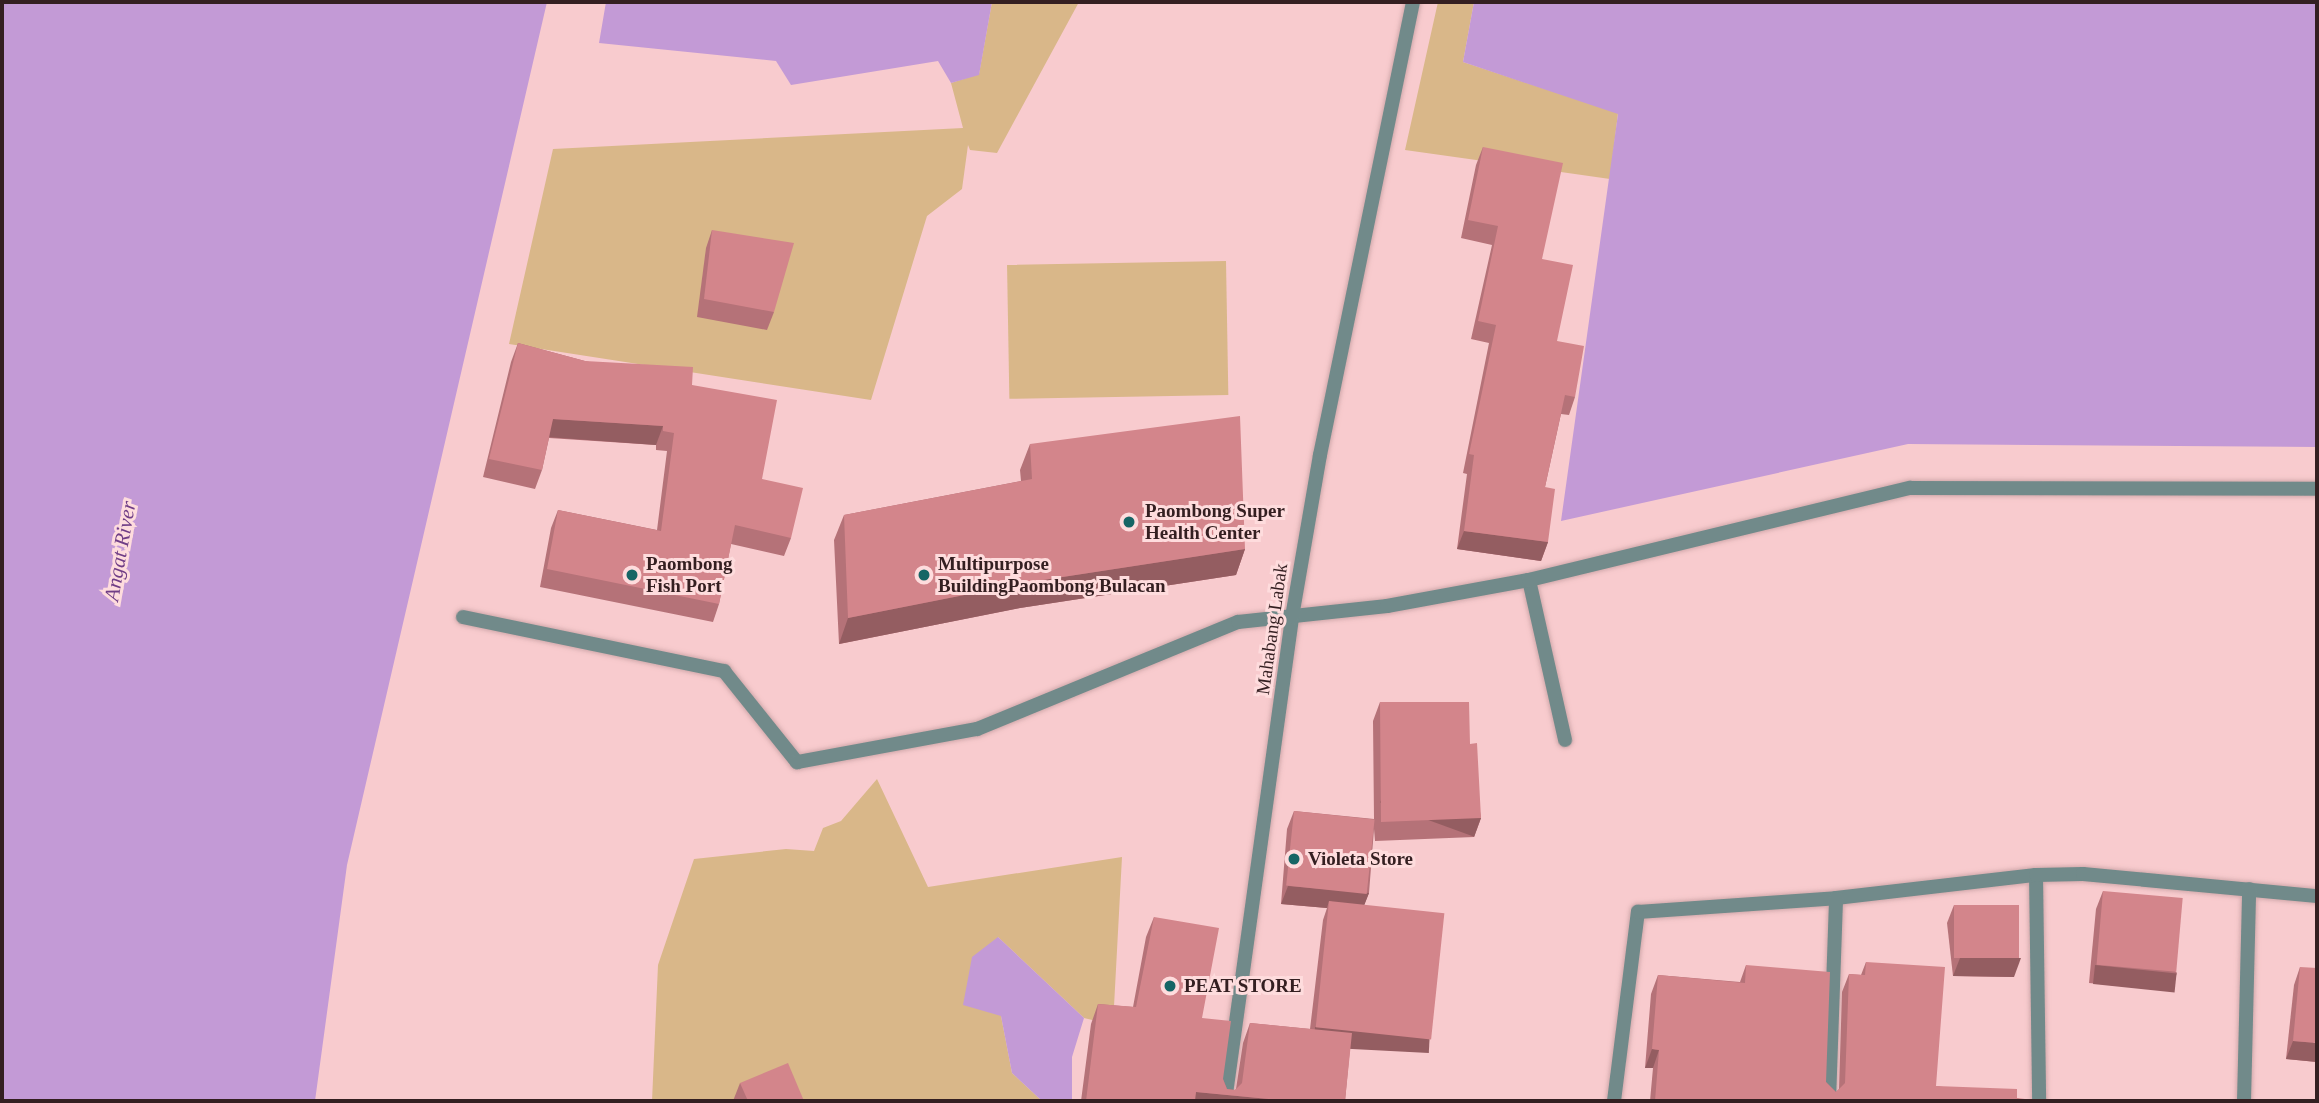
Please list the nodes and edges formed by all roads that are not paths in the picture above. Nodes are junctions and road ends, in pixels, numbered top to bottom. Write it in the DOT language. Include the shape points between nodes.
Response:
graph roads {
  1 [pos="1413,2"];
  2 [pos="2317,489"];
  3 [pos="1529,580"];
  4 [pos="463,617"];
  5 [pos="1293,617"];
  6 [pos="1565,740"];
  7 [pos="2036,875"];
  8 [pos="2249,888"];
  9 [pos="2317,895"];
  10 [pos="1836,898"];
  11 [pos="1226,1101"];
  12 [pos="1614,1101"];
  13 [pos="1829,1101"];
  14 [pos="2039,1101"];
  15 [pos="2244,1101"];
  1 -- 5 [label="street, Mahabang Labak" via="1320,455"];
  2 -- 3 [label="street" via="1910,488"];
  3 -- 5 [label="street" via="1387,606"];
  3 -- 6 [label="street"];
  4 -- 5 [label="street" via="724,671 797,762 977,729 1238,622"];
  5 -- 11 [label="street, Mahabang Labak"];
  7 -- 8 [label="street" via="2082,874"];
  7 -- 10 [label="street"];
  7 -- 14 [label="street"];
  8 -- 9 [label="street"];
  8 -- 15 [label="street"];
  10 -- 12 [label="street" via="1638,912"];
  10 -- 13 [label="street"];
}
